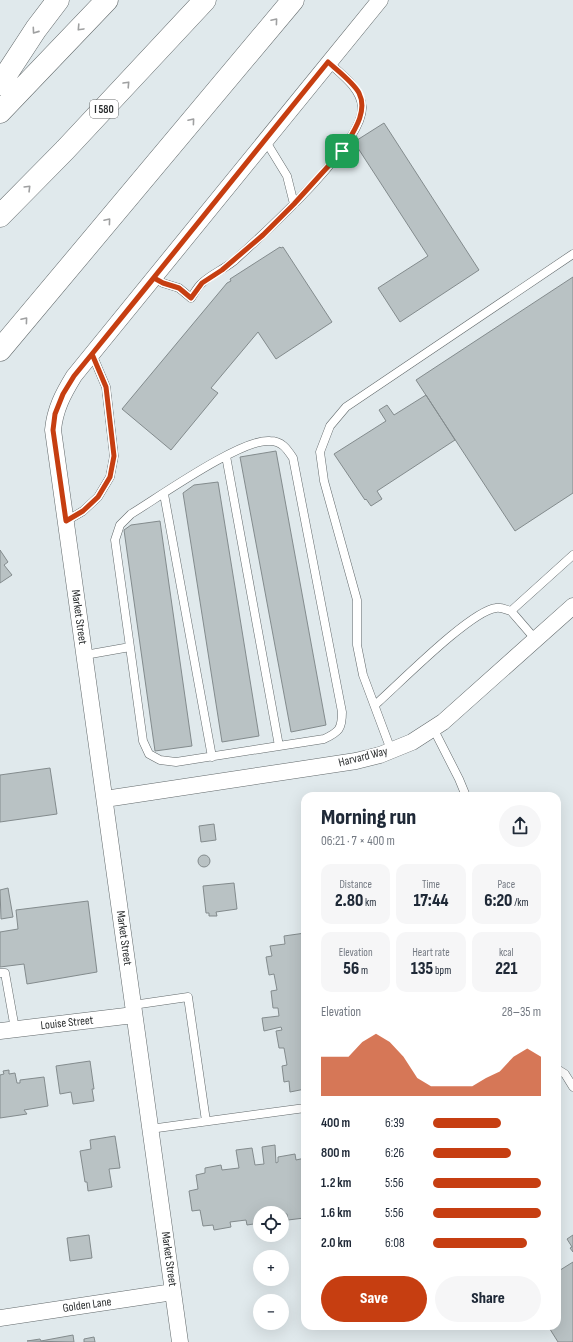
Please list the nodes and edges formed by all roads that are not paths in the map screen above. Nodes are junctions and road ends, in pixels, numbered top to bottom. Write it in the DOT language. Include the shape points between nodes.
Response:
graph roads {
  1 [pos="58,0"];
  2 [pos="107,0"];
  3 [pos="205,0"];
  4 [pos="293,0"];
  5 [pos="380,0"];
  6 [pos="328,62"];
  7 [pos="0,84"];
  8 [pos="0,112"];
  9 [pos="266,140"];
  10 [pos="294,204"];
  11 [pos="0,216"];
  12 [pos="573,254"];
  13 [pos="154,278"];
  14 [pos="0,350"];
  15 [pos="92,354"];
  16 [pos="226,456"];
  17 [pos="164,494"];
  18 [pos="66,521"];
  19 [pos="573,555"];
  20 [pos="573,606"];
  21 [pos="511,611"];
  22 [pos="536,640"];
  23 [pos="130,647"];
  24 [pos="85,655"];
  25 [pos="375,706"];
  26 [pos="433,728"];
  27 [pos="279,746"];
  28 [pos="391,750"];
  29 [pos="212,757"];
  30 [pos="464,792"];
  31 [pos="105,799"];
  32 [pos="0,973"];
  33 [pos="134,1010"];
  34 [pos="8,1030"];
  35 [pos="561,1072"];
  36 [pos="573,1087"];
  37 [pos="301,1109"];
  38 [pos="206,1121"];
  39 [pos="150,1129"];
  40 [pos="173,1292"];
  41 [pos="0,1318"];
  42 [pos="180,1342"];
  1 -- 7 [label="highway, one-way"];
  2 -- 8 [label="highway, one-way"];
  11 -- 3 [label="highway, I 580, one-way"];
  14 -- 4 [label="highway, one-way"];
  5 -- 6 [label="street, Market Street"];
  6 -- 9 [label="street, Market Street"];
  6 -- 10 [label="lane" via="359,93 362,108 357,125 342,151"];
  9 -- 10 [label="lane" via="287,176"];
  9 -- 13 [label="street, Market Street"];
  10 -- 13 [label="lane" via="263,235 222,270 202,283 191,298 179,288"];
  12 -- 25 [label="lane" via="346,407 330,426 320,452 324,481 357,600 357,645 363,675"];
  13 -- 15 [label="street, Market Street"];
  15 -- 18 [label="street, Market Street" via="63,394 55,414 53,430"];
  15 -- 18 [label="lane" via="106,387 114,456 110,477 98,497 83,511"];
  16 -- 17 [label="lane"];
  16 -- 27 [label="lane"];
  16 -- 27 [label="lane" via="254,442 271,440 285,446 293,458 342,712 342,724 335,734 324,739"];
  17 -- 23 [label="lane" via="131,514 120,525 115,540"];
  17 -- 29 [label="lane"];
  18 -- 24 [label="street, Market Street"];
  19 -- 21 [label="lane"];
  20 -- 22 [label="street, Harvard Way"];
  21 -- 22 [label="lane"];
  21 -- 25 [label="lane" via="497,608 462,626"];
  22 -- 26 [label="street, Harvard Way"];
  23 -- 24 [label="lane"];
  23 -- 29 [label="lane" via="143,741 149,754 160,760 176,762"];
  24 -- 31 [label="street, Market Street"];
  25 -- 28 [label="lane"];
  26 -- 28 [label="street, Harvard Way" via="412,742"];
  26 -- 30 [label="lane"];
  27 -- 29 [label="lane"];
  28 -- 31 [label="street, Harvard Way" via="356,761"];
  31 -- 33 [label="street, Market Street"];
  32 -- 34 [label="lane" via="5,973"];
  33 -- 34 [label="street, Louise Street"];
  33 -- 38 [label="lane" via="188,997"];
  33 -- 39 [label="street, Market Street"];
  35 -- 36 [label="lane"];
  37 -- 38 [label="lane"];
  38 -- 39 [label="lane"];
  39 -- 40 [label="street, Market Street"];
  40 -- 41 [label="street, Golden Lane"];
  40 -- 42 [label="street, Market Street"];
}
